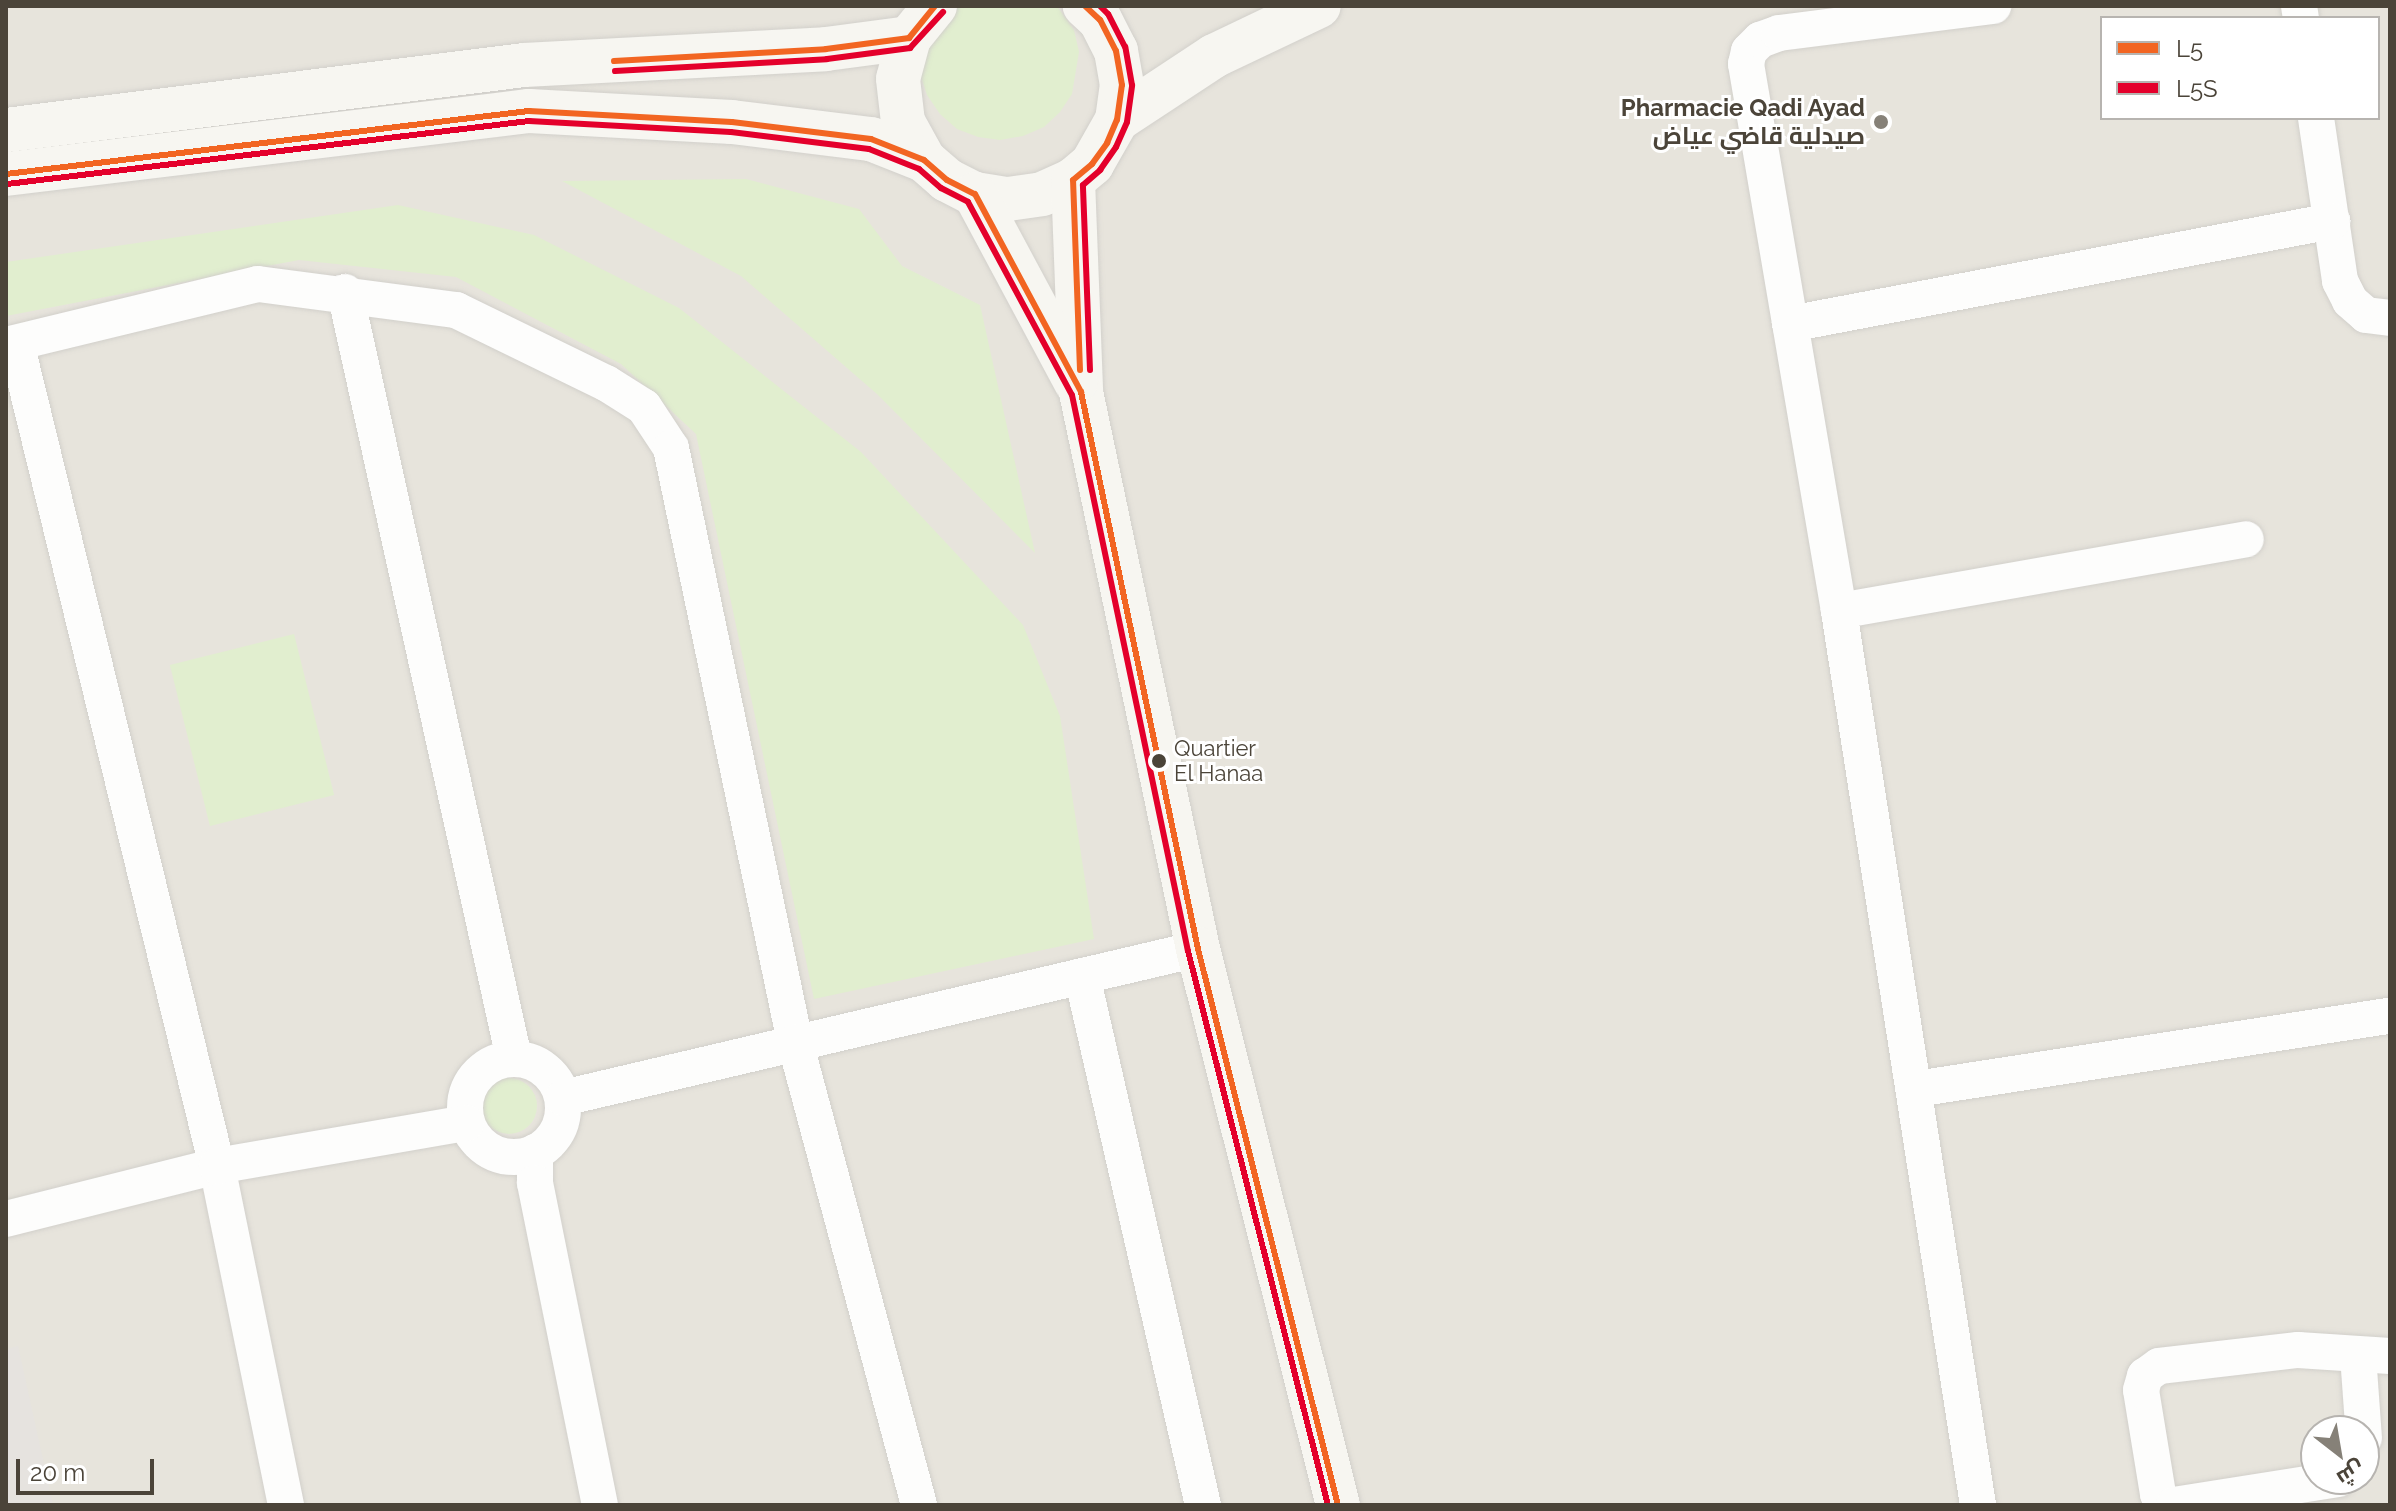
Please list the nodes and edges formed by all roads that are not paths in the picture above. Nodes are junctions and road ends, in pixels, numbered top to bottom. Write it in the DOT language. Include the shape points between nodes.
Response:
graph roads {
  1 [pos="1085,6"];
  2 [pos="1319,6"];
  3 [pos="1993,6"];
  4 [pos="919,19"];
  5 [pos="1117,120"];
  6 [pos="2316,120"];
  7 [pos="6,130"];
  8 [pos="924,160"];
  9 [pos="6,174"];
  10 [pos="1073,180"];
  11 [pos="975,194"];
  12 [pos="2332,221"];
  13 [pos="345,292"];
  14 [pos="2390,318"];
  15 [pos="1790,324"];
  16 [pos="11,344"];
  17 [pos="1081,392"];
  18 [pos="2246,539"];
  19 [pos="1839,611"];
  20 [pos="1198,949"];
  21 [pos="1082,976"];
  22 [pos="2390,1016"];
  23 [pos="795,1042"];
  24 [pos="514,1058"];
  25 [pos="1916,1089"];
  26 [pos="563,1098"];
  27 [pos="466,1123"];
  28 [pos="535,1152"];
  29 [pos="217,1166"];
  30 [pos="6,1219"];
  31 [pos="2374,1355"];
  32 [pos="2367,1415"];
  33 [pos="2300,1485"];
  34 [pos="286,1505"];
  35 [pos="600,1505"];
  36 [pos="919,1505"];
  37 [pos="1203,1505"];
  38 [pos="1338,1505"];
  39 [pos="1978,1505"];
  40 [pos="2173,1505"];
  1 -- 5 [label="main road" via="1100,20 1116,51 1122,85"];
  2 -- 5 [label="main road" via="1214,56"];
  3 -- 15 [label="street" via="1779,33 1749,51 1748,80"];
  4 -- 7 [label="main road" via="826,49 524,65"];
  4 -- 8 [label="main road" via="898,79 903,122"];
  5 -- 10 [label="main road" via="1092,164"];
  6 -- 12 [label="street"];
  8 -- 9 [label="main road" via="871,139 732,122 529,111"];
  8 -- 11 [label="main road"];
  10 -- 11 [label="main road" via="1042,194 1008,199"];
  10 -- 17 [label="main road"];
  11 -- 17 [label="main road"];
  12 -- 14 [label="street" via="2340,281 2350,301 2366,315"];
  12 -- 15 [label="street"];
  13 -- 16 [label="street" via="258,284"];
  13 -- 23 [label="street" via="456,310 644,407 671,448"];
  13 -- 24 [label="street"];
  15 -- 19 [label="street"];
  16 -- 29 [label="street"];
  17 -- 20 [label="main road"];
  18 -- 19 [label="street"];
  19 -- 25 [label="street"];
  20 -- 21 [label="street"];
  20 -- 38 [label="main road"];
  21 -- 23 [label="street"];
  21 -- 37 [label="street"];
  22 -- 25 [label="street"];
  23 -- 26 [label="street"];
  23 -- 36 [label="street"];
  24 -- 26 [label="street" via="545,1069"];
  24 -- 27 [label="street" via="482,1069 467,1090"];
  25 -- 39 [label="street"];
  26 -- 28 [label="street" via="559,1128"];
  27 -- 28 [label="street" via="475,1139 498,1155"];
  27 -- 29 [label="street"];
  28 -- 35 [label="street" via="535,1183"];
  29 -- 30 [label="street"];
  29 -- 34 [label="street"];
  31 -- 32 [label="street"];
  31 -- 40 [label="street" via="2298,1350 2159,1366 2145,1376 2141,1390 2158,1494 2163,1504"];
  33 -- 40 [label="street"];
}
